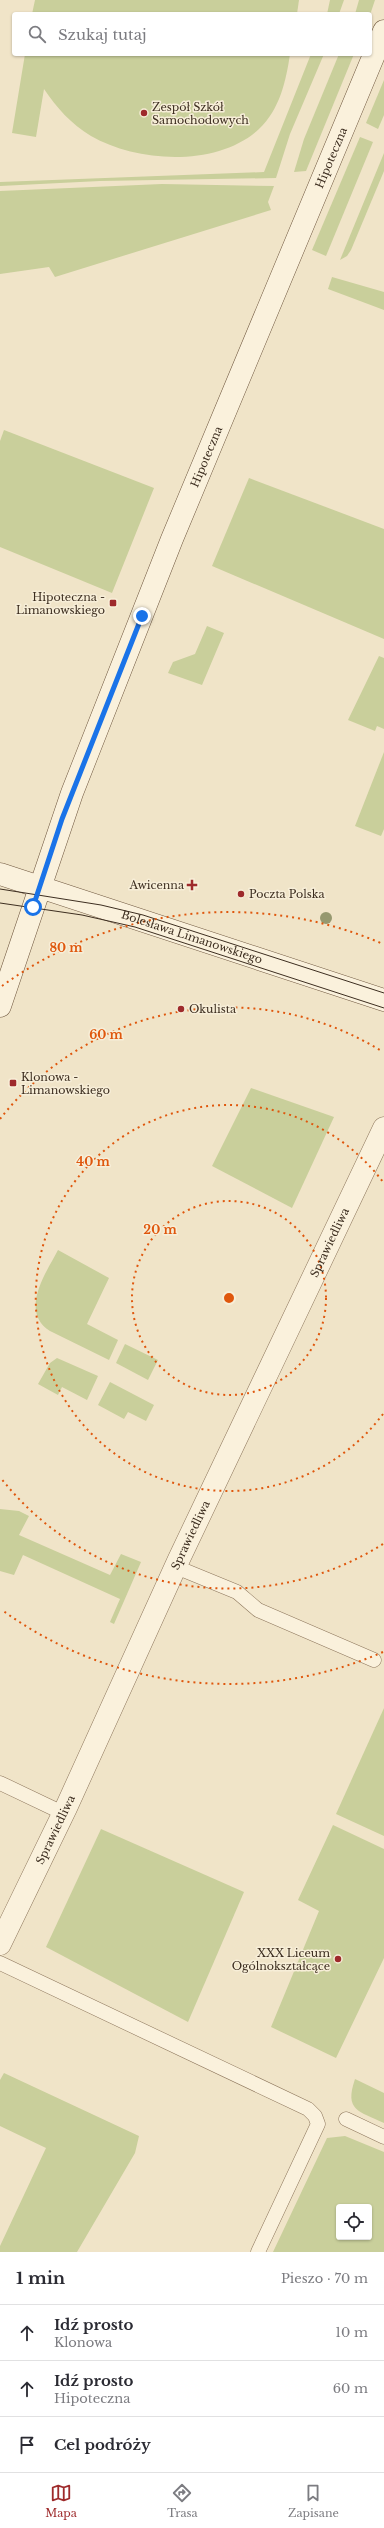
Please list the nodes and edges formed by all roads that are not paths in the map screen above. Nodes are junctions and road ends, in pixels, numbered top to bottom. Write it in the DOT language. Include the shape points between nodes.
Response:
graph roads {
  1 [pos="384,31"];
  2 [pos="0,874"];
  3 [pos="39,886"];
  4 [pos="384,1000"];
  5 [pos="0,1006"];
  6 [pos="384,1128"];
  7 [pos="176,1567"];
  8 [pos="374,1660"];
  9 [pos="0,1783"];
  10 [pos="63,1813"];
  11 [pos="0,1944"];
  12 [pos="0,1963"];
  13 [pos="346,2118"];
  14 [pos="384,2137"];
  15 [pos="258,2252"];
  1 -- 3 [label="street, Hipoteczna" via="172,539 72,793"];
  2 -- 3 [label="street, Bolesława Limanowskiego"];
  3 -- 4 [label="street, Bolesława Limanowskiego"];
  3 -- 5 [label="street, Hipoteczna"];
  6 -- 7 [label="street, Sprawiedliwa"];
  7 -- 8 [label="lane" via="237,1592 258,1610"];
  7 -- 10 [label="street, Sprawiedliwa"];
  9 -- 10 [label="lane"];
  10 -- 11 [label="street, Sprawiedliwa"];
  12 -- 15 [label="lane" via="308,2109 315,2116 318,2124"];
  13 -- 14 [label="lane"];
}
